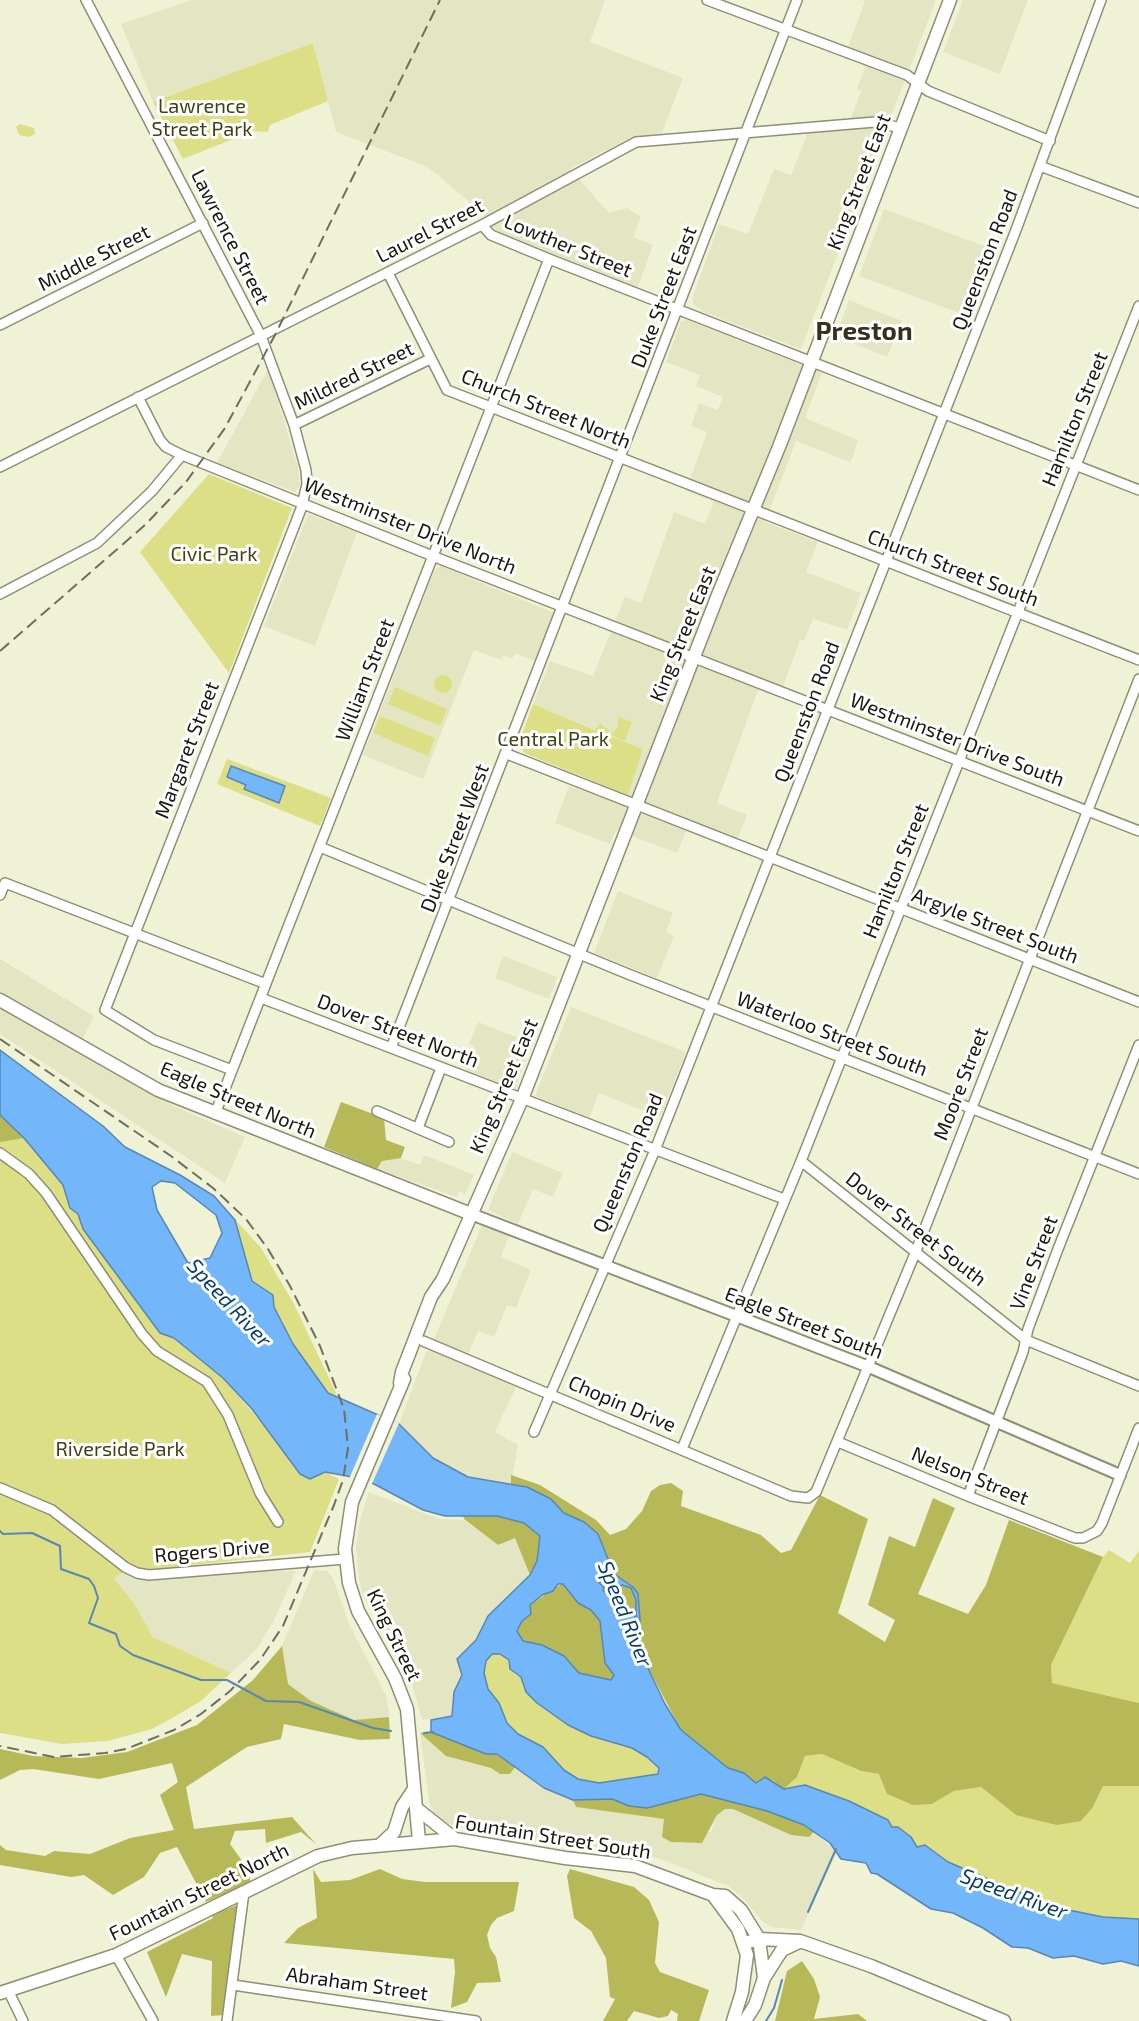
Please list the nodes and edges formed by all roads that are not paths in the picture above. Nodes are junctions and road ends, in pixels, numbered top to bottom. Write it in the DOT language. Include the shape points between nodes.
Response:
graph roads {
  1 [pos="86,0"];
  2 [pos="706,0"];
  3 [pos="798,0"];
  4 [pos="950,0"];
  5 [pos="1101,0"];
  6 [pos="787,29"];
  7 [pos="918,83"];
  8 [pos="901,128"];
  9 [pos="747,131"];
  10 [pos="1050,141"];
  11 [pos="1040,166"];
  12 [pos="1139,203"];
  13 [pos="203,223"];
  14 [pos="482,225"];
  15 [pos="549,259"];
  16 [pos="388,273"];
  17 [pos="1139,306"];
  18 [pos="679,308"];
  19 [pos="0,326"];
  20 [pos="261,336"];
  21 [pos="430,359"];
  22 [pos="813,360"];
  23 [pos="138,397"];
  24 [pos="491,408"];
  25 [pos="945,413"];
  26 [pos="294,425"];
  27 [pos="182,455"];
  28 [pos="621,458"];
  29 [pos="1075,464"];
  30 [pos="0,467"];
  31 [pos="1139,490"];
  32 [pos="304,502"];
  33 [pos="754,509"];
  34 [pos="433,555"];
  35 [pos="886,561"];
  36 [pos="0,594"];
  37 [pos="564,607"];
  38 [pos="1018,612"];
  39 [pos="695,658"];
  40 [pos="1139,660"];
  41 [pos="1139,679"];
  42 [pos="828,709"];
  43 [pos="507,754"];
  44 [pos="959,761"];
  45 [pos="638,805"];
  46 [pos="1087,810"];
  47 [pos="1139,831"];
  48 [pos="320,847"];
  49 [pos="770,857"];
  50 [pos="0,895"];
  51 [pos="449,901"];
  52 [pos="900,909"];
  53 [pos="135,933"];
  54 [pos="579,953"];
  55 [pos="1030,958"];
  56 [pos="266,984"];
  57 [pos="261,998"];
  58 [pos="0,1000"];
  59 [pos="1139,1002"];
  60 [pos="711,1006"];
  61 [pos="1139,1045"];
  62 [pos="391,1048"];
  63 [pos="841,1058"];
  64 [pos="441,1068"];
  65 [pos="232,1071"];
  66 [pos="522,1099"];
  67 [pos="972,1107"];
  68 [pos="377,1111"];
  69 [pos="215,1114"];
  70 [pos="418,1128"];
  71 [pos="449,1142"];
  72 [pos="655,1150"];
  73 [pos="0,1154"];
  74 [pos="1096,1157"];
  75 [pos="801,1161"];
  76 [pos="1139,1174"];
  77 [pos="784,1199"];
  78 [pos="471,1214"];
  79 [pos="916,1251"];
  80 [pos="604,1265"];
  81 [pos="442,1279"];
  82 [pos="736,1316"];
  83 [pos="1026,1340"];
  84 [pos="423,1341"];
  85 [pos="869,1367"];
  86 [pos="400,1383"];
  87 [pos="1139,1386"];
  88 [pos="551,1394"];
  89 [pos="386,1418"];
  90 [pos="996,1422"];
  91 [pos="1139,1428"];
  92 [pos="534,1432"];
  93 [pos="838,1442"];
  94 [pos="682,1449"];
  95 [pos="1120,1475"];
  96 [pos="0,1488"];
  97 [pos="968,1496"];
  98 [pos="808,1498"];
  99 [pos="278,1522"];
  100 [pos="345,1559"];
  101 [pos="414,1789"];
  102 [pos="416,1808"];
  103 [pos="454,1839"];
  104 [pos="418,1841"];
  105 [pos="380,1845"];
  106 [pos="244,1892"];
  107 [pos="713,1895"];
  108 [pos="759,1939"];
  109 [pos="800,1941"];
  110 [pos="745,1943"];
  111 [pos="116,1955"];
  112 [pos="764,1978"];
  113 [pos="232,1985"];
  114 [pos="4,1992"];
  115 [pos="23,2021"];
  116 [pos="153,2021"];
  117 [pos="227,2021"];
  118 [pos="476,2021"];
  119 [pos="733,2021"];
  120 [pos="745,2021"];
  121 [pos="1004,2021"];
  1 -- 13 [label="street, Lawrence Street"];
  2 -- 6 [label="street"];
  3 -- 6 [label="street, Duke Street East"];
  4 -- 7 [label="main road, King Street East"];
  5 -- 10 [label="street, Queenston Road"];
  6 -- 7 [label="street" via="908,75"];
  6 -- 9 [label="street, Duke Street East"];
  7 -- 8 [label="main road, King Street East"];
  7 -- 10 [label="street" via="928,91"];
  8 -- 9 [label="street, Laurel Street" via="875,122"];
  8 -- 22 [label="main road, King Street East"];
  9 -- 14 [label="street, Laurel Street" via="636,142"];
  9 -- 18 [label="street, Duke Street East"];
  10 -- 11 [label="street, Queenston Road"];
  11 -- 12 [label="street"];
  11 -- 25 [label="street, Queenston Road"];
  13 -- 19 [label="street, Middle Street"];
  13 -- 20 [label="street, Lawrence Street"];
  14 -- 15 [label="street, Lowther Street" via="491,235"];
  14 -- 16 [label="street, Laurel Street"];
  15 -- 18 [label="street, Lowther Street"];
  15 -- 24 [label="street, William Street"];
  16 -- 20 [label="street, Laurel Street"];
  16 -- 21 [label="street, Church Street North"];
  17 -- 29 [label="street, Hamilton Street"];
  18 -- 22 [label="street, Lowther Street"];
  18 -- 28 [label="street, Duke Street East"];
  20 -- 23 [label="street, Laurel Street"];
  20 -- 26 [label="street, Lawrence Street"];
  21 -- 24 [label="street, Church Street North" via="447,390"];
  21 -- 26 [label="street, Mildred Street"];
  22 -- 25 [label="street, Lowther Street"];
  22 -- 33 [label="main road, King Street East"];
  23 -- 27 [label="street, Westminster Drive North" via="160,440"];
  23 -- 30 [label="street, Laurel Street"];
  24 -- 28 [label="street, Church Street North"];
  24 -- 34 [label="street, William Street"];
  25 -- 29 [label="street, Lowther Street"];
  25 -- 35 [label="street, Queenston Road"];
  26 -- 32 [label="street, Lawrence Street" via="306,470"];
  27 -- 32 [label="street, Westminster Drive North"];
  27 -- 36 [label="street" via="152,491 97,543"];
  28 -- 33 [label="street, Church Street North"];
  28 -- 37 [label="street, Duke Street East"];
  29 -- 31 [label="street, Lowther Street"];
  29 -- 38 [label="street, Hamilton Street"];
  32 -- 34 [label="street, Westminster Drive North"];
  32 -- 53 [label="street, Margaret Street"];
  33 -- 35 [label="street, Church Street South"];
  33 -- 39 [label="main road, King Street East"];
  34 -- 37 [label="street, Westminster Drive North"];
  34 -- 48 [label="street, William Street"];
  35 -- 38 [label="street, Church Street South"];
  35 -- 42 [label="street, Queenston Road"];
  37 -- 39 [label="street, Westminster Drive North"];
  37 -- 43 [label="street, Duke Street West"];
  38 -- 40 [label="street, Church Street South"];
  38 -- 44 [label="street, Hamilton Street"];
  39 -- 42 [label="street, Westminster Drive South"];
  39 -- 45 [label="main road, King Street East"];
  41 -- 46 [label="street, Moore Street"];
  42 -- 44 [label="street, Westminster Drive South"];
  42 -- 49 [label="street, Queenston Road"];
  43 -- 45 [label="street, Argyle Street South"];
  43 -- 51 [label="street, Duke Street West"];
  44 -- 46 [label="street, Westminster Drive South"];
  44 -- 52 [label="street, Hamilton Street"];
  45 -- 49 [label="street, Argyle Street South"];
  45 -- 54 [label="main road, King Street East"];
  46 -- 47 [label="street, Westminster Drive South"];
  46 -- 55 [label="street, Moore Street"];
  48 -- 51 [label="street, Waterloo Street South"];
  48 -- 56 [label="street, William Street"];
  49 -- 52 [label="street, Argyle Street South"];
  49 -- 60 [label="street, Queenston Road"];
  50 -- 53 [label="street" via="5,883"];
  51 -- 54 [label="street, Waterloo Street South"];
  51 -- 62 [label="street, Duke Street West"];
  52 -- 55 [label="street, Argyle Street South"];
  52 -- 63 [label="street, Hamilton Street"];
  53 -- 56 [label="street"];
  53 -- 65 [label="street, Margaret Street" via="105,1010 154,1040"];
  54 -- 60 [label="street, Waterloo Street South"];
  54 -- 66 [label="main road, King Street East"];
  55 -- 59 [label="street, Argyle Street South"];
  55 -- 67 [label="street, Moore Street"];
  56 -- 57 [label="street, William Street"];
  57 -- 62 [label="street, Dover Street North"];
  57 -- 65 [label="street, William Street"];
  58 -- 69 [label="main road, Eagle Street North" via="158,1090"];
  60 -- 63 [label="street, Waterloo Street South"];
  60 -- 72 [label="street, Queenston Road"];
  61 -- 74 [label="street, Vine Street"];
  62 -- 64 [label="street, Dover Street North"];
  63 -- 67 [label="street, Waterloo Street South"];
  63 -- 75 [label="street, Hamilton Street"];
  64 -- 66 [label="street, Dover Street North"];
  64 -- 70 [label="street"];
  65 -- 69 [label="street, William Street"];
  66 -- 72 [label="street"];
  66 -- 78 [label="main road, King Street East"];
  67 -- 74 [label="street, Waterloo Street South"];
  67 -- 79 [label="street, Moore Street"];
  68 -- 70 [label="street"];
  69 -- 78 [label="main road, Eagle Street North"];
  70 -- 71 [label="street"];
  72 -- 77 [label="street"];
  72 -- 80 [label="street, Queenston Road"];
  73 -- 99 [label="street" via="29,1174 46,1193 157,1351 207,1382 228,1415 260,1493"];
  74 -- 76 [label="street, Waterloo Street South"];
  74 -- 83 [label="street, Vine Street"];
  75 -- 77 [label="street, Hamilton Street"];
  75 -- 79 [label="street, Dover Street South"];
  77 -- 82 [label="street, Hamilton Street"];
  78 -- 80 [label="street, Eagle Street South"];
  78 -- 81 [label="main road, King Street East"];
  79 -- 83 [label="street, Dover Street South"];
  79 -- 85 [label="street, Moore Street"];
  80 -- 82 [label="street, Eagle Street South"];
  80 -- 88 [label="street, Queenston Road"];
  81 -- 84 [label="main road, King Street East"];
  81 -- 86 [label="main road, King Street East" via="431,1297"];
  82 -- 85 [label="street, Eagle Street South"];
  82 -- 94 [label="street, Hamilton Street"];
  83 -- 87 [label="street, Dover Street South"];
  83 -- 90 [label="street, Vine Street"];
  84 -- 86 [label="main road, King Street East" via="408,1375"];
  84 -- 88 [label="street, Chopin Drive"];
  85 -- 90 [label="street, Eagle Street South"];
  85 -- 93 [label="street, Moore Street"];
  86 -- 89 [label="main road, King Street East"];
  88 -- 92 [label="street, Queenston Road"];
  88 -- 94 [label="street, Chopin Drive"];
  89 -- 100 [label="main road, King Street" via="357,1487 346,1527"];
  90 -- 95 [label="street, Eagle Street South"];
  90 -- 97 [label="street, Vine Street"];
  91 -- 95 [label="street"];
  93 -- 97 [label="street, Nelson Street"];
  93 -- 98 [label="street, Moore Street" via="816,1492"];
  94 -- 98 [label="street, Chopin Drive" via="791,1496"];
  95 -- 97 [label="street, Nelson Street" via="1102,1523 1090,1536 1075,1538"];
  96 -- 100 [label="street, Rogers Drive" via="52,1510 137,1573"];
  100 -- 101 [label="main road, King Street" via="358,1611 404,1699"];
  101 -- 102 [label="main road, King Street"];
  101 -- 105 [label="main road" via="393,1832"];
  102 -- 103 [label="main road"];
  102 -- 104 [label="main road, King Street"];
  103 -- 104 [label="main road, Fountain Street South"];
  103 -- 107 [label="main road, Fountain Street South" via="635,1866"];
  104 -- 105 [label="main road, Fountain Street North"];
  105 -- 106 [label="main road, Fountain Street North" via="318,1856"];
  106 -- 111 [label="main road, Fountain Street North"];
  106 -- 113 [label="street"];
  107 -- 108 [label="main road, Fountain Street South" via="725,1896 735,1903"];
  107 -- 110 [label="main road"];
  108 -- 109 [label="main road"];
  108 -- 110 [label="main road"];
  108 -- 112 [label="main road"];
  109 -- 112 [label="main road" via="782,1950"];
  109 -- 121 [label="main road"];
  110 -- 119 [label="main road" via="746,1974"];
  111 -- 114 [label="main road, Fountain Street North"];
  111 -- 116 [label="street"];
  112 -- 120 [label="main road"];
  113 -- 117 [label="street"];
  113 -- 118 [label="street, Abraham Street"];
  114 -- 115 [label="street"];
}
